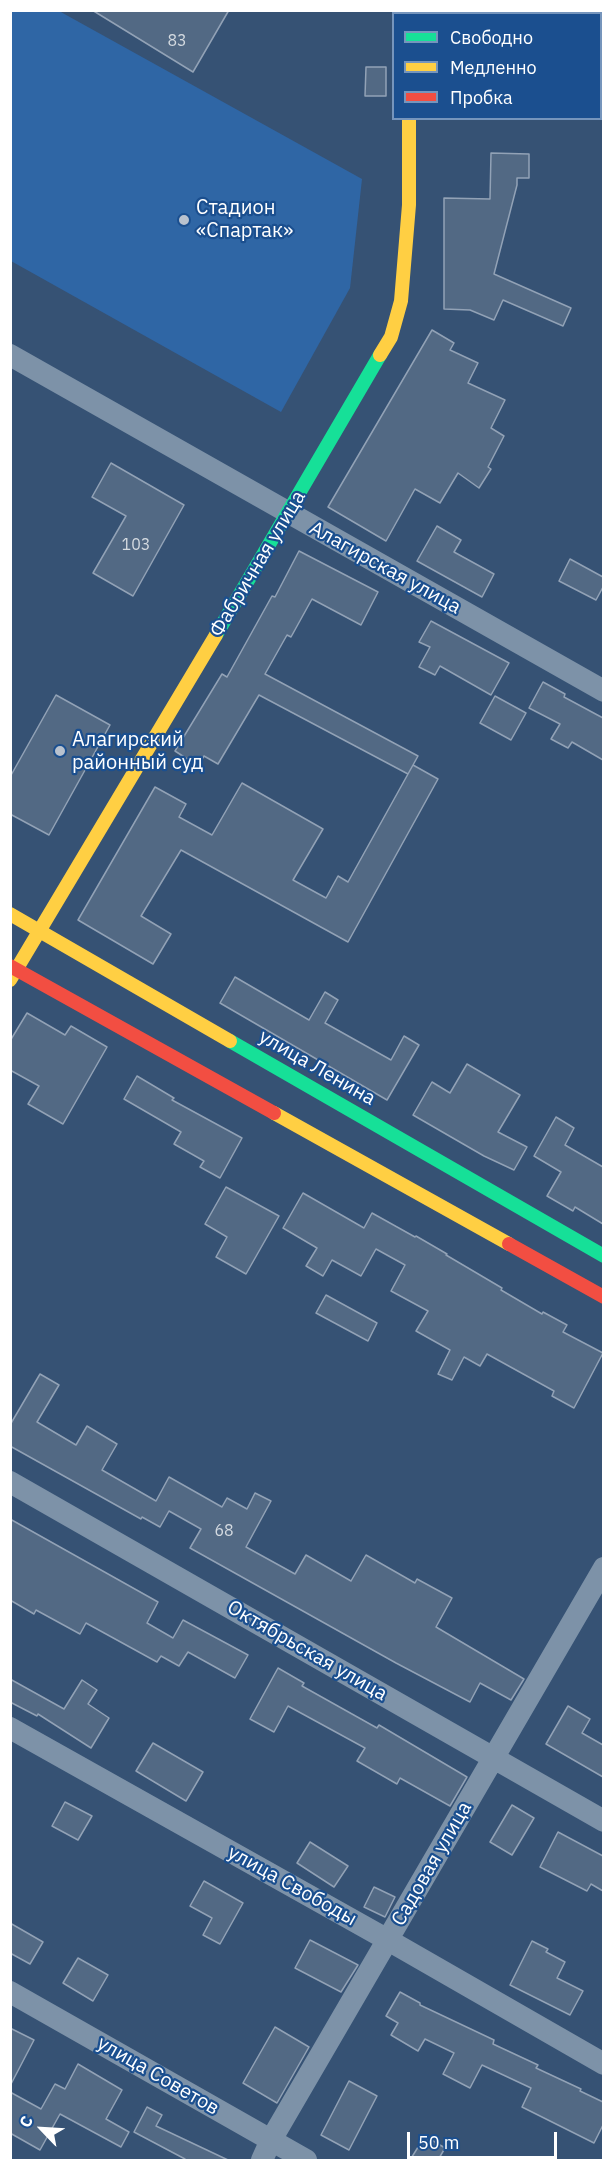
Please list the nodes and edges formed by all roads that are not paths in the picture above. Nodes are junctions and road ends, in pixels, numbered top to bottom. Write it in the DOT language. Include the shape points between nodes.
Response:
graph roads {
  1 [pos="410,120"];
  2 [pos="10,355"];
  3 [pos="288,514"];
  4 [pos="603,691"];
  5 [pos="10,914"];
  6 [pos="39,930"];
  7 [pos="12,972"];
  8 [pos="603,1256"];
  9 [pos="603,1297"];
  10 [pos="10,1482"];
  11 [pos="603,1568"];
  12 [pos="10,1728"];
  13 [pos="494,1757"];
  14 [pos="603,1821"];
  15 [pos="388,1940"];
  16 [pos="10,1992"];
  17 [pos="603,2064"];
  18 [pos="266,2150"];
  19 [pos="306,2160"];
  1 -- 3 [label="street, Фабричная улица" via="409,205 402,290 391,337"];
  2 -- 3 [label="street, Алагирская улица"];
  3 -- 4 [label="street, Алагирская улица"];
  3 -- 6 [label="street, Фабричная улица"];
  5 -- 6 [label="street, улица Ленина"];
  6 -- 7 [label="street, Фабричная улица"];
  6 -- 8 [label="street, улица Ленина"];
  7 -- 9 [label="street"];
  10 -- 13 [label="street, Октябрьская улица"];
  11 -- 13 [label="street, Садовая улица"];
  12 -- 15 [label="street, улица Свободы"];
  13 -- 14 [label="street, Октябрьская улица"];
  13 -- 15 [label="street, Садовая улица"];
  15 -- 17 [label="street, улица Свободы"];
  15 -- 18 [label="street, Садовая улица"];
  16 -- 18 [label="street, улица Советов"];
  18 -- 19 [label="street, улица Советов"];
}
